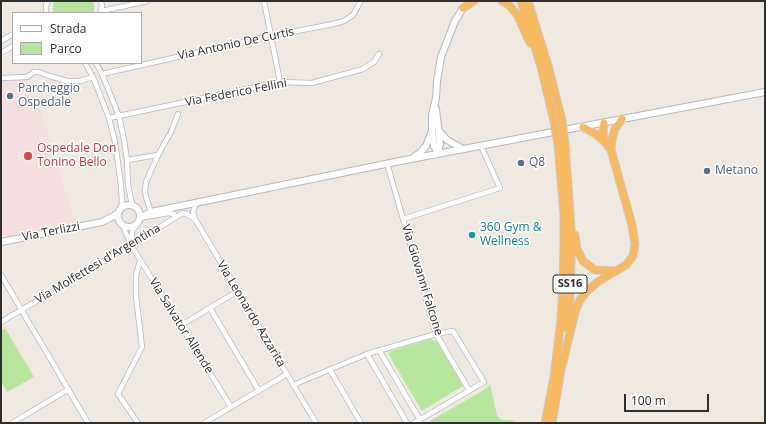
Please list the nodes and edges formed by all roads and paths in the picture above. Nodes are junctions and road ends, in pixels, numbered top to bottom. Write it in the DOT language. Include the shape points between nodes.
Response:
graph roads {
  1 [pos="47,1"];
  2 [pos="101,1"];
  3 [pos="147,1"];
  4 [pos="264,1"];
  5 [pos="361,1"];
  6 [pos="468,1"];
  7 [pos="474,1"];
  8 [pos="502,1"];
  9 [pos="521,1"];
  10 [pos="528,1"];
  11 [pos="463,4"];
  12 [pos="46,12"];
  13 [pos="102,12"];
  14 [pos="12,35"];
  15 [pos="271,36"];
  16 [pos="1,41"];
  17 [pos="12,46"];
  18 [pos="1,52"];
  19 [pos="379,54"];
  20 [pos="86,64"];
  21 [pos="97,64"];
  22 [pos="541,67"];
  23 [pos="102,74"];
  24 [pos="1,78"];
  25 [pos="93,78"];
  26 [pos="280,82"];
  27 [pos="765,92"];
  28 [pos="436,98"];
  29 [pos="178,114"];
  30 [pos="118,116"];
  31 [pos="109,118"];
  32 [pos="622,119"];
  33 [pos="558,121"];
  34 [pos="604,123"];
  35 [pos="582,126"];
  36 [pos="432,130"];
  37 [pos="439,131"];
  38 [pos="612,139"];
  39 [pos="604,141"];
  40 [pos="562,144"];
  41 [pos="481,146"];
  42 [pos="463,149"];
  43 [pos="611,150"];
  44 [pos="438,153"];
  45 [pos="158,155"];
  46 [pos="412,158"];
  47 [pos="127,160"];
  48 [pos="387,163"];
  49 [pos="569,193"];
  50 [pos="197,203"];
  51 [pos="136,207"];
  52 [pos="119,210"];
  53 [pos="152,212"];
  54 [pos="176,217"];
  55 [pos="142,218"];
  56 [pos="195,219"];
  57 [pos="403,219"];
  58 [pos="102,222"];
  59 [pos="122,225"];
  60 [pos="134,226"];
  61 [pos="1,242"];
  62 [pos="131,246"];
  63 [pos="140,261"];
  64 [pos="616,271"];
  65 [pos="1,275"];
  66 [pos="238,291"];
  67 [pos="210,308"];
  68 [pos="22,310"];
  69 [pos="1,322"];
  70 [pos="180,326"];
  71 [pos="436,334"];
  72 [pos="379,350"];
  73 [pos="368,354"];
  74 [pos="563,362"];
  75 [pos="330,370"];
  76 [pos="287,374"];
  77 [pos="293,385"];
  78 [pos="68,389"];
  79 [pos="469,390"];
  80 [pos="259,391"];
  81 [pos="231,407"];
  82 [pos="420,420"];
  83 [pos="208,422"];
  84 [pos="12,423"];
  85 [pos="88,423"];
  86 [pos="138,423"];
  87 [pos="316,423"];
  88 [pos="361,423"];
  89 [pos="407,423"];
  90 [pos="414,423"];
  91 [pos="545,423"];
  92 [pos="552,423"];
  1 -- 12 [label="street"];
  2 -- 13 [label="street"];
  3 -- 13 [label="street"];
  4 -- 15 [label="street"];
  5 -- 15 [label="street, Via Antonio De Curtis" via="353,15 344,21"];
  6 -- 11 [label="highway"];
  7 -- 11 [label="highway"];
  8 -- 22 [label="highway" via="518,16"];
  9 -- 22 [label="highway, SS16"];
  10 -- 33 [label="highway, SS16" via="549,69"];
  11 -- 28 [label="main road" via="441,57"];
  14 -- 16 [label="street"];
  15 -- 23 [label="street, Via Antonio De Curtis"];
  15 -- 26 [label="street"];
  17 -- 18 [label="street"];
  19 -- 26 [label="street, Via Federico Fellini" via="374,62 363,69 312,83"];
  20 -- 25 [label="street"];
  21 -- 23 [label="street"];
  22 -- 33 [label="highway, SS16"];
  23 -- 30 [label="street"];
  24 -- 25 [label="street" via="27,77 39,72 67,80"];
  25 -- 31 [label="street"];
  26 -- 30 [label="street, Via Federico Fellini"];
  27 -- 32 [label="main road"];
  28 -- 36 [label="main road"];
  28 -- 37 [label="main road"];
  29 -- 45 [label="street"];
  30 -- 31 [label="street, Via Federico Fellini"];
  30 -- 47 [label="street"];
  31 -- 52 [label="street" via="121,185 122,202"];
  32 -- 34 [label="main road"];
  32 -- 38 [label="highway"];
  33 -- 40 [label="highway, SS16, bridge"];
  34 -- 35 [label="main road"];
  34 -- 38 [label="highway"];
  34 -- 39 [label="highway"];
  35 -- 39 [label="highway"];
  35 -- 41 [label="main road"];
  36 -- 44 [label="main road" via="434,146"];
  36 -- 46 [label="main road" via="426,146"];
  37 -- 42 [label="main road" via="447,140"];
  37 -- 44 [label="main road"];
  38 -- 43 [label="highway"];
  39 -- 43 [label="highway"];
  40 -- 49 [label="highway, SS16"];
  40 -- 91 [label="highway, SS16" via="564,249 561,320"];
  41 -- 42 [label="main road"];
  41 -- 57 [label="street" via="500,188"];
  42 -- 44 [label="main road"];
  43 -- 64 [label="highway" via="635,244 633,256 626,265"];
  44 -- 46 [label="main road"];
  45 -- 47 [label="street"];
  45 -- 53 [label="street" via="145,190"];
  46 -- 48 [label="main road"];
  47 -- 51 [label="street" via="131,200"];
  48 -- 50 [label="main road"];
  48 -- 57 [label="street, Via Giovanni Falcone"];
  49 -- 64 [label="highway" via="577,249 583,261 595,270"];
  49 -- 74 [label="highway, SS16" via="570,296"];
  50 -- 53 [label="main road"];
  50 -- 56 [label="street" via="193,212"];
  51 -- 52 [label="main road" via="127,204"];
  51 -- 53 [label="main road"];
  51 -- 55 [label="main road"];
  52 -- 58 [label="main road, Via Terlizzi" via="114,216"];
  52 -- 59 [label="main road" via="118,220"];
  53 -- 55 [label="main road"];
  54 -- 55 [label="street" via="169,213"];
  54 -- 56 [label="street" via="185,213"];
  54 -- 62 [label="street, Via Molfettesi d'Argentina"];
  55 -- 60 [label="main road"];
  56 -- 66 [label="street, Via Leonardo Azzarita"];
  57 -- 71 [label="street, Via Giovanni Falcone"];
  58 -- 59 [label="main road, Via Terlizzi"];
  58 -- 61 [label="main road, Via Terlizzi"];
  59 -- 60 [label="main road"];
  59 -- 62 [label="street, Via Salvator Allende"];
  60 -- 62 [label="street"];
  62 -- 63 [label="street, Via Salvator Allende"];
  62 -- 68 [label="street, Via Molfettesi d'Argentina"];
  63 -- 70 [label="street, Via Salvator Allende"];
  63 -- 86 [label="street" via="136,275 136,296 142,347 118,394"];
  64 -- 74 [label="highway" via="599,281 580,300"];
  65 -- 68 [label="street"];
  66 -- 67 [label="street"];
  66 -- 76 [label="street, Via Leonardo Azzarita"];
  67 -- 70 [label="street"];
  67 -- 80 [label="street"];
  68 -- 69 [label="street, Via Molfettesi d'Argentina"];
  68 -- 78 [label="street"];
  70 -- 81 [label="street, Via Salvator Allende"];
  71 -- 72 [label="street"];
  71 -- 79 [label="street, Via Giovanni Falcone"];
  71 -- 79 [label="street" via="454,331 484,382"];
  72 -- 73 [label="street"];
  72 -- 82 [label="street"];
  73 -- 75 [label="street"];
  73 -- 89 [label="street"];
  74 -- 92 [label="highway, SS16"];
  75 -- 77 [label="street"];
  75 -- 88 [label="street"];
  76 -- 77 [label="street, Via Leonardo Azzarita"];
  76 -- 80 [label="street"];
  77 -- 87 [label="street, Via Leonardo Azzarita"];
  78 -- 84 [label="street"];
  78 -- 85 [label="street"];
  79 -- 82 [label="street"];
  80 -- 81 [label="street"];
  81 -- 83 [label="street"];
  82 -- 90 [label="street"];
}
